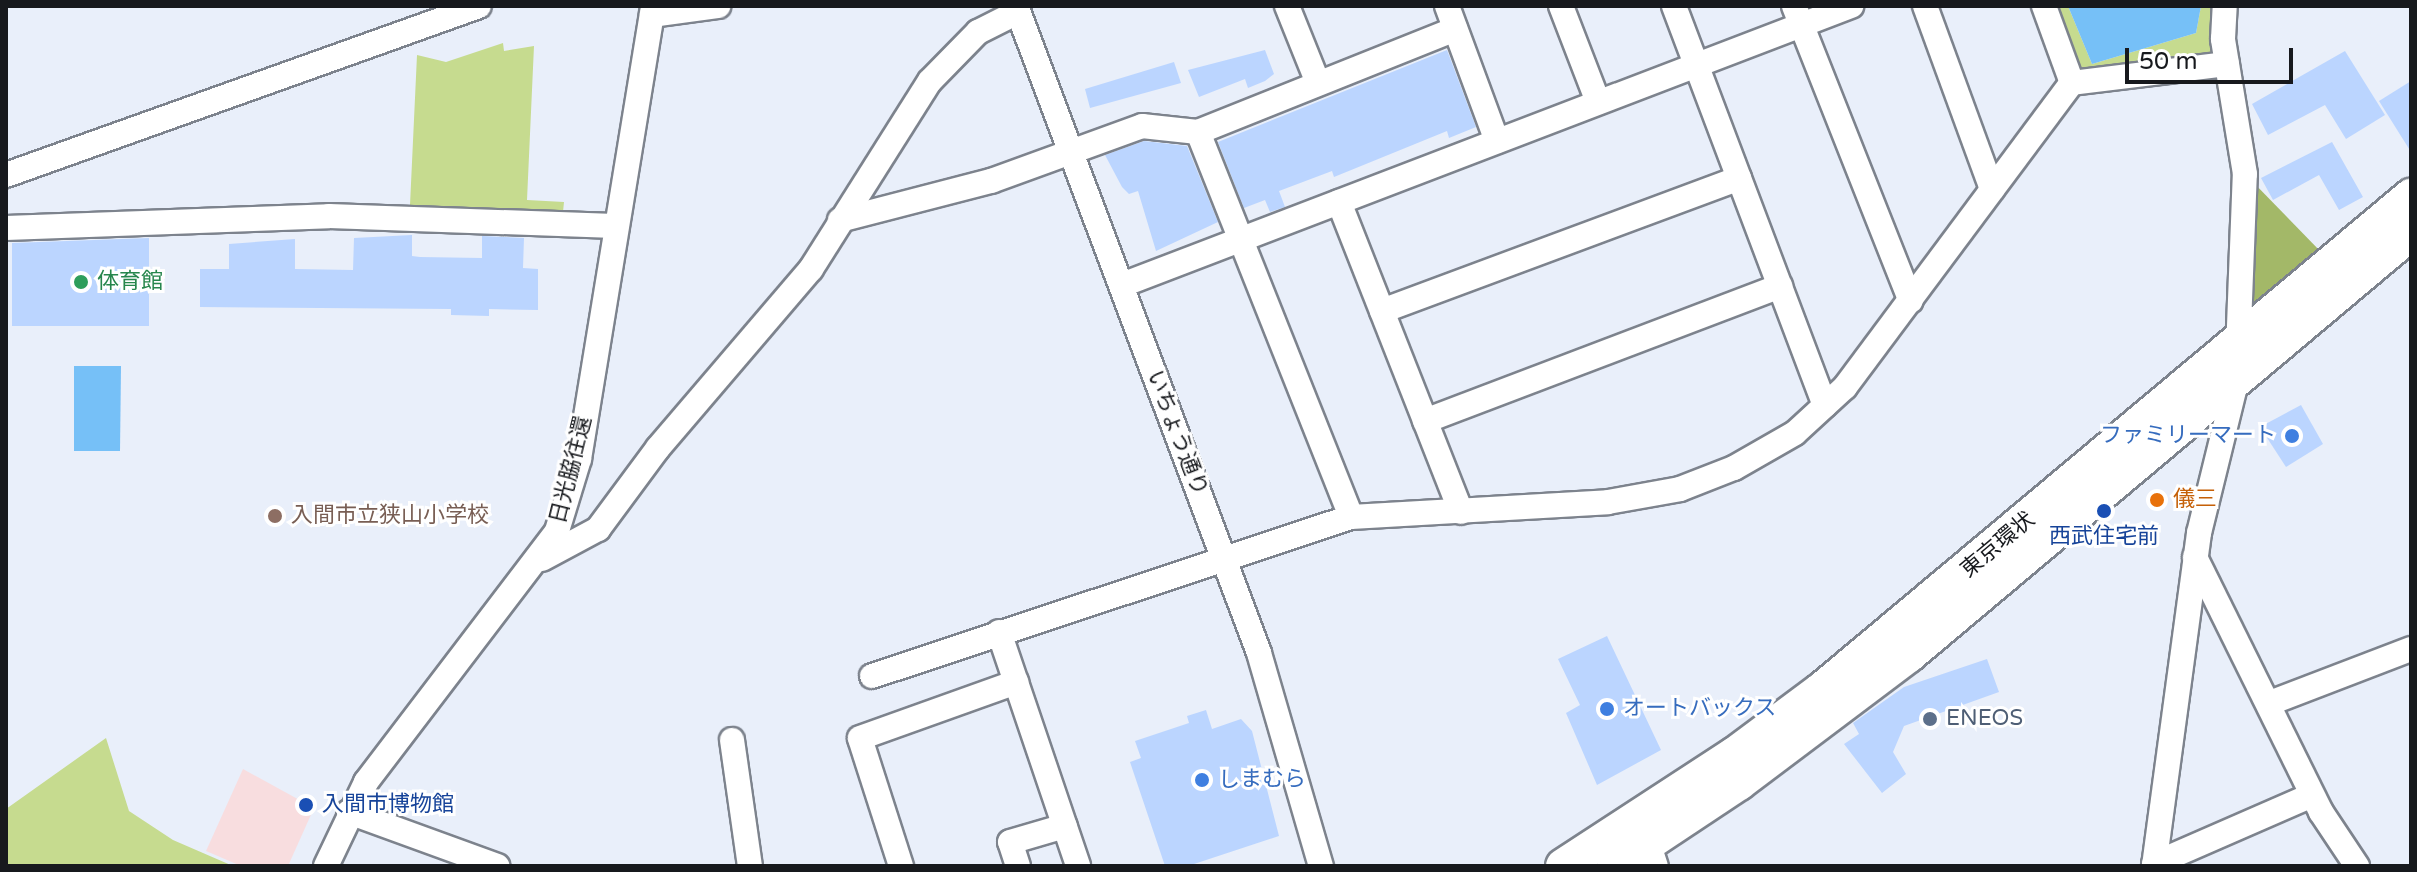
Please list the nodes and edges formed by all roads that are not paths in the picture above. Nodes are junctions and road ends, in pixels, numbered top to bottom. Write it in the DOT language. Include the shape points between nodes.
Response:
graph roads {
  1 [pos="479,6"];
  2 [pos="718,6"];
  3 [pos="1287,6"];
  4 [pos="1561,6"];
  5 [pos="1674,6"];
  6 [pos="1851,6"];
  7 [pos="1925,6"];
  8 [pos="2044,6"];
  9 [pos="2225,6"];
  10 [pos="1017,9"];
  11 [pos="653,11"];
  12 [pos="1798,15"];
  13 [pos="1451,17"];
  14 [pos="2227,64"];
  15 [pos="1697,65"];
  16 [pos="1318,83"];
  17 [pos="2072,83"];
  18 [pos="1598,102"];
  19 [pos="1198,132"];
  20 [pos="1497,141"];
  21 [pos="1069,147"];
  22 [pos="6,175"];
  23 [pos="1739,178"];
  24 [pos="1992,189"];
  25 [pos="2411,196"];
  26 [pos="1339,202"];
  27 [pos="840,220"];
  28 [pos="615,226"];
  29 [pos="6,228"];
  30 [pos="2411,233"];
  31 [pos="1241,239"];
  32 [pos="1122,285"];
  33 [pos="1780,286"];
  34 [pos="1911,301"];
  35 [pos="1382,311"];
  36 [pos="2238,340"];
  37 [pos="2237,378"];
  38 [pos="1825,405"];
  39 [pos="1425,421"];
  40 [pos="1461,512"];
  41 [pos="1351,517"];
  42 [pos="1224,557"];
  43 [pos="2195,557"];
  44 [pos="542,559"];
  45 [pos="999,632"];
  46 [pos="2411,649"];
  47 [pos="872,676"];
  48 [pos="1016,682"];
  49 [pos="2270,703"];
  50 [pos="732,740"];
  51 [pos="2312,795"];
  52 [pos="349,812"];
  53 [pos="1065,826"];
  54 [pos="1652,856"];
  55 [pos="2154,865"];
  56 [pos="326,866"];
  57 [pos="497,866"];
  58 [pos="750,866"];
  59 [pos="901,866"];
  60 [pos="1018,866"];
  61 [pos="1078,866"];
  62 [pos="1321,866"];
  63 [pos="1563,866"];
  64 [pos="1614,866"];
  65 [pos="2357,866"];
  1 -- 22 [label="street"];
  2 -- 11 [label="street"];
  3 -- 16 [label="street"];
  4 -- 18 [label="street"];
  5 -- 15 [label="street"];
  6 -- 12 [label="street"];
  7 -- 24 [label="street"];
  8 -- 17 [label="street"];
  9 -- 14 [label="street"];
  10 -- 21 [label="street, いちょう通り"];
  10 -- 27 [label="street" via="978,32 930,81"];
  11 -- 28 [label="street, 日光脇往還"];
  12 -- 15 [label="street"];
  12 -- 34 [label="street"];
  13 -- 16 [label="street"];
  13 -- 20 [label="street"];
  14 -- 17 [label="street"];
  14 -- 36 [label="street" via="2245,174"];
  15 -- 18 [label="street"];
  15 -- 23 [label="street"];
  16 -- 19 [label="street"];
  17 -- 24 [label="street"];
  18 -- 20 [label="street"];
  19 -- 21 [label="street" via="1142,126"];
  19 -- 31 [label="street"];
  20 -- 26 [label="street"];
  21 -- 27 [label="street" via="991,181"];
  21 -- 32 [label="street, いちょう通り"];
  23 -- 33 [label="street"];
  23 -- 35 [label="street"];
  24 -- 34 [label="street"];
  25 -- 36 [label="highway, 東京環状"];
  26 -- 31 [label="street"];
  26 -- 35 [label="street"];
  27 -- 44 [label="street" via="811,269 658,448 598,529"];
  28 -- 29 [label="street" via="329,216"];
  28 -- 44 [label="street, 日光脇往還" via="579,459"];
  30 -- 37 [label="highway, 東京環状"];
  31 -- 32 [label="street"];
  31 -- 41 [label="street"];
  32 -- 42 [label="street, いちょう通り"];
  33 -- 38 [label="street"];
  33 -- 39 [label="street"];
  34 -- 38 [label="street"];
  35 -- 39 [label="street"];
  36 -- 37 [label="street"];
  36 -- 63 [label="highway, 東京環状" via="1833,680 1722,763"];
  37 -- 43 [label="street"];
  37 -- 54 [label="highway, 東京環状" via="1909,655"];
  38 -- 40 [label="street" via="1795,433 1680,489 1608,502"];
  39 -- 40 [label="street"];
  40 -- 41 [label="street"];
  41 -- 42 [label="street"];
  42 -- 45 [label="street"];
  42 -- 62 [label="street, いちょう通り" via="1287,741"];
  43 -- 49 [label="street"];
  43 -- 55 [label="street"];
  44 -- 52 [label="street, 日光脇往還" via="405,728"];
  45 -- 47 [label="street"];
  45 -- 48 [label="street"];
  46 -- 49 [label="street"];
  48 -- 53 [label="street"];
  48 -- 59 [label="street" via="860,738"];
  49 -- 51 [label="street"];
  50 -- 58 [label="street"];
  51 -- 55 [label="street"];
  51 -- 65 [label="street"];
  52 -- 56 [label="street, 日光脇往還"];
  52 -- 57 [label="street"];
  53 -- 60 [label="street" via="1010,842"];
  53 -- 61 [label="street"];
  54 -- 64 [label="highway, 東京環状"];
}
